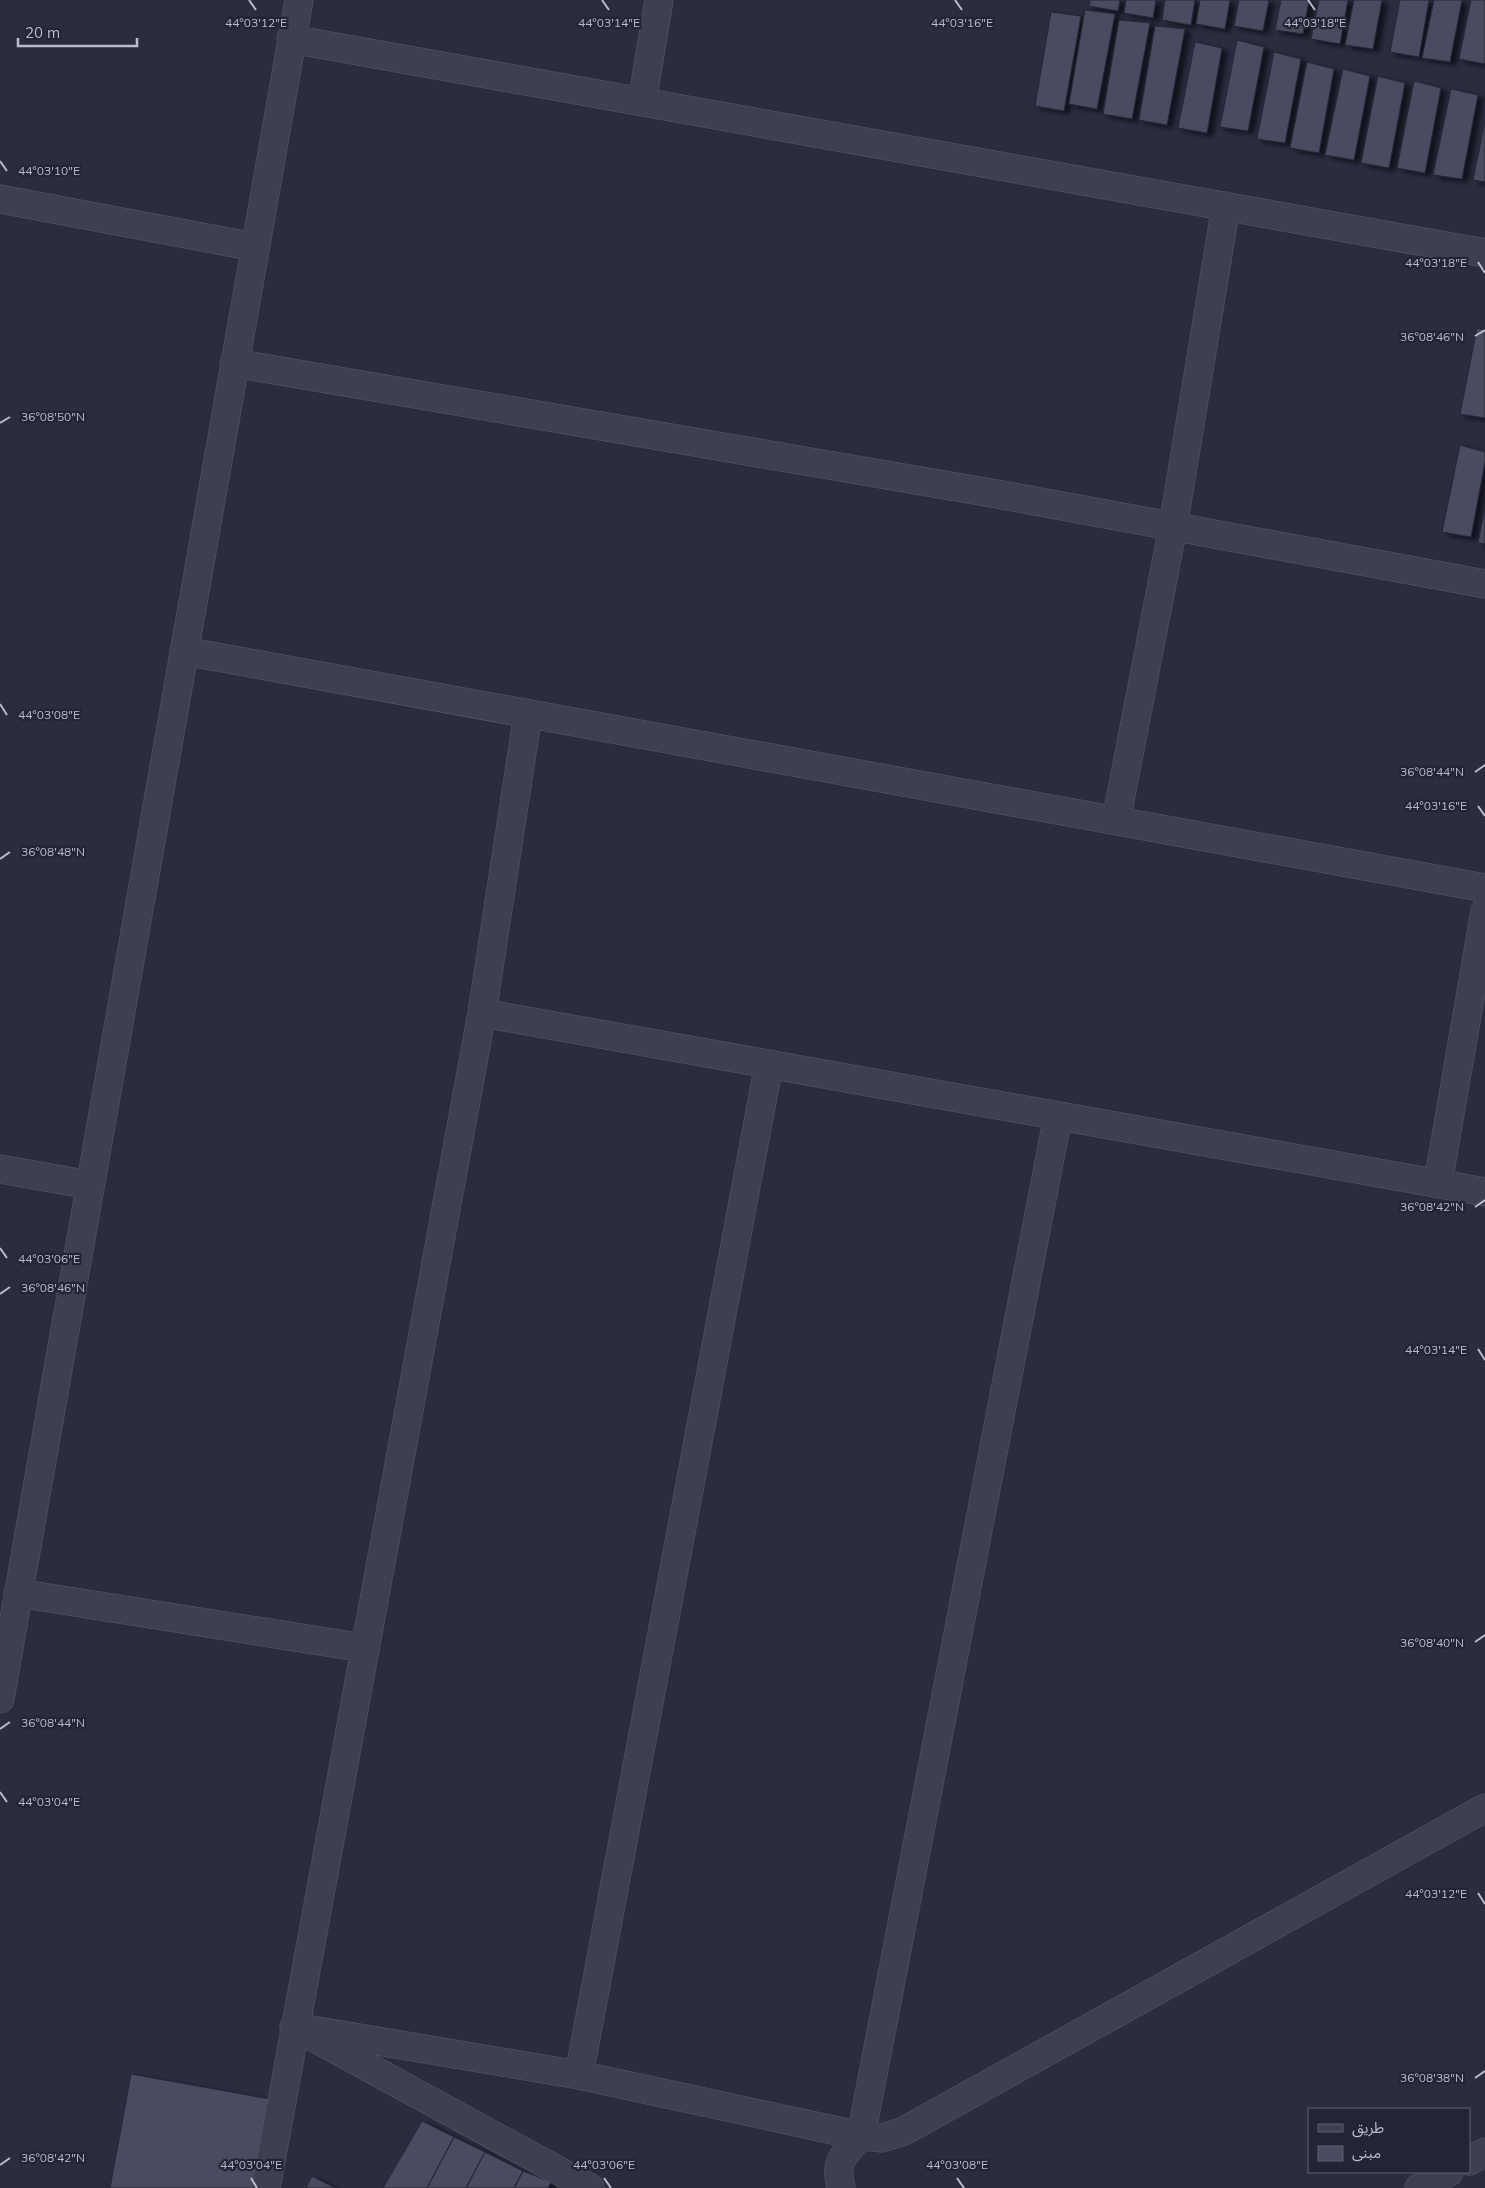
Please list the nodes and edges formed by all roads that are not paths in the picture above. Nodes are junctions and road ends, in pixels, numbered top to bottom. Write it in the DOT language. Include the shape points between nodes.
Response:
graph roads {
  1 [pos="299,0"];
  2 [pos="660,0"];
  3 [pos="291,39"];
  4 [pos="642,102"];
  5 [pos="0,199"];
  6 [pos="1226,206"];
  7 [pos="255,247"];
  8 [pos="1485,253"];
  9 [pos="234,363"];
  10 [pos="1173,527"];
  11 [pos="1485,584"];
  12 [pos="184,651"];
  13 [pos="528,714"];
  14 [pos="1116,821"];
  15 [pos="1485,888"];
  16 [pos="1485,911"];
  17 [pos="482,1013"];
  18 [pos="769,1064"];
  19 [pos="1058,1116"];
  20 [pos="0,1170"];
  21 [pos="1438,1183"];
  22 [pos="90,1185"];
  23 [pos="1485,1192"];
  24 [pos="18,1593"];
  25 [pos="364,1648"];
  26 [pos="0,1699"];
  27 [pos="1485,1808"];
  28 [pos="294,2027"];
  29 [pos="579,2074"];
  30 [pos="861,2136"];
  31 [pos="1485,2152"];
  32 [pos="1470,2160"];
  33 [pos="1447,2173"];
  34 [pos="266,2188"];
  35 [pos="590,2188"];
  36 [pos="841,2188"];
  37 [pos="1419,2188"];
  1 -- 3 [label="street"];
  2 -- 4 [label="street"];
  3 -- 4 [label="street"];
  3 -- 7 [label="street"];
  4 -- 6 [label="street"];
  5 -- 7 [label="street"];
  6 -- 8 [label="street"];
  6 -- 10 [label="street"];
  7 -- 9 [label="street"];
  9 -- 10 [label="street"];
  9 -- 12 [label="street"];
  10 -- 11 [label="street"];
  10 -- 14 [label="street"];
  12 -- 13 [label="street"];
  12 -- 22 [label="street"];
  13 -- 14 [label="street"];
  13 -- 17 [label="street"];
  14 -- 15 [label="street"];
  16 -- 21 [label="street"];
  17 -- 18 [label="street"];
  17 -- 25 [label="street"];
  18 -- 19 [label="street"];
  18 -- 29 [label="street"];
  19 -- 21 [label="street"];
  19 -- 30 [label="street"];
  20 -- 22 [label="street"];
  21 -- 23 [label="street"];
  22 -- 24 [label="street"];
  24 -- 25 [label="street"];
  24 -- 26 [label="street"];
  25 -- 28 [label="street"];
  27 -- 30 [label="street" via="904,2131 882,2138"];
  28 -- 29 [label="street"];
  28 -- 34 [label="street"];
  28 -- 35 [label="street"];
  29 -- 30 [label="street"];
  30 -- 36 [label="street" via="839,2164 837,2174"];
  31 -- 32 [label="street"];
  33 -- 37 [label="street"];
}
